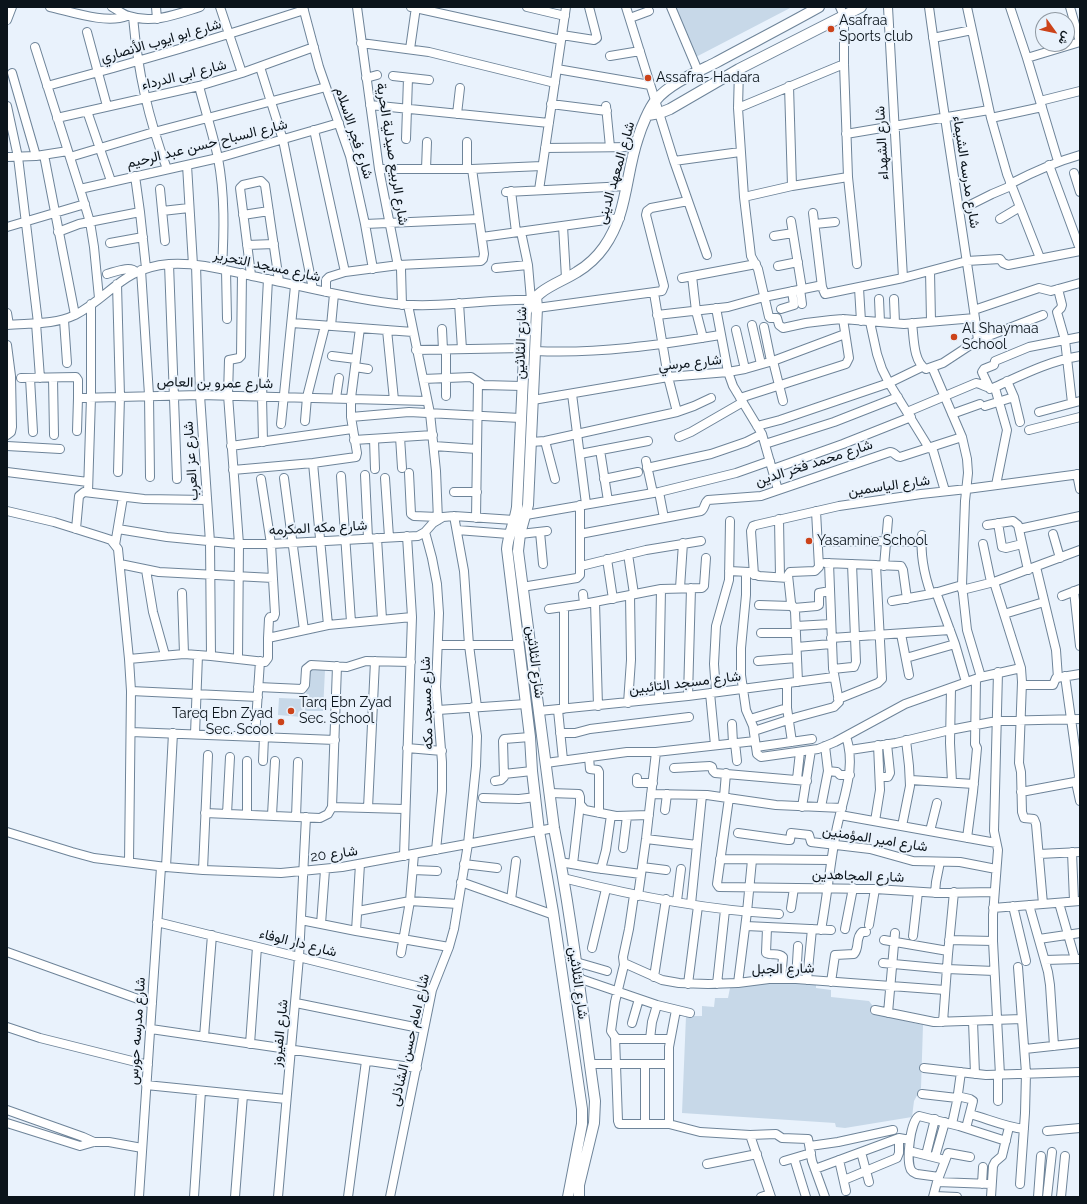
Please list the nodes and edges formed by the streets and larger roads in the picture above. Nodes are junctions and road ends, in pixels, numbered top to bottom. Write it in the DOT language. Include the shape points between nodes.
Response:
graph roads {
  1 [pos="12,7"];
  2 [pos="50,7"];
  3 [pos="112,7"];
  4 [pos="124,7"];
  5 [pos="156,7"];
  6 [pos="200,7"];
  7 [pos="220,7"];
  8 [pos="357,7"];
  9 [pos="414,7"];
  10 [pos="527,7"];
  11 [pos="566,7"];
  12 [pos="589,7"];
  13 [pos="626,7"];
  14 [pos="671,7"];
  15 [pos="820,7"];
  16 [pos="861,7"];
  17 [pos="888,7"];
  18 [pos="929,7"];
  19 [pos="967,7"];
  20 [pos="1019,7"];
  21 [pos="1070,7"];
  22 [pos="304,8"];
  23 [pos="1010,8"];
  24 [pos="182,10"];
  25 [pos="842,11"];
  26 [pos="649,12"];
  27 [pos="565,16"];
  28 [pos="130,17"];
  29 [pos="630,18"];
  30 [pos="157,19"];
  31 [pos="7,20"];
  32 [pos="972,30"];
  33 [pos="87,32"];
  34 [pos="229,35"];
  35 [pos="562,37"];
  36 [pos="933,38"];
  37 [pos="1080,42"];
  38 [pos="361,43"];
  39 [pos="35,47"];
  40 [pos="314,48"];
  41 [pos="410,49"];
  42 [pos="640,51"];
  43 [pos="610,56"];
  44 [pos="1027,58"];
  45 [pos="138,62"];
  46 [pos="844,64"];
  47 [pos="260,67"];
  48 [pos="557,69"];
  49 [pos="739,70"];
  50 [pos="698,71"];
  51 [pos="12,73"];
  52 [pos="98,73"];
  53 [pos="242,73"];
  54 [pos="377,75"];
  55 [pos="393,76"];
  56 [pos="366,78"];
  57 [pos="408,78"];
  58 [pos="429,80"];
  59 [pos="555,83"];
  60 [pos="650,85"];
  61 [pos="47,86"];
  62 [pos="199,86"];
  63 [pos="789,86"];
  64 [pos="326,87"];
  65 [pos="460,88"];
  66 [pos="1080,91"];
  67 [pos="145,99"];
  68 [pos="655,100"];
  69 [pos="271,102"];
  70 [pos="552,104"];
  71 [pos="1041,104"];
  72 [pos="370,105"];
  73 [pos="7,106"];
  74 [pos="107,106"];
  75 [pos="738,108"];
  76 [pos="406,109"];
  77 [pos="989,110"];
  78 [pos="87,111"];
  79 [pos="660,113"];
  80 [pos="457,114"];
  81 [pos="648,115"];
  82 [pos="944,117"];
  83 [pos="58,118"];
  84 [pos="208,118"];
  85 [pos="991,118"];
  86 [pos="339,123"];
  87 [pos="549,123"];
  88 [pos="895,126"];
  89 [pos="314,130"];
  90 [pos="154,132"];
  91 [pos="846,134"];
  92 [pos="406,139"];
  93 [pos="283,140"];
  94 [pos="427,142"];
  95 [pos="467,142"];
  96 [pos="610,147"];
  97 [pos="635,147"];
  98 [pos="100,148"];
  99 [pos="545,148"];
  100 [pos="740,152"];
  101 [pos="69,154"];
  102 [pos="40,155"];
  103 [pos="1080,155"];
  104 [pos="7,157"];
  105 [pos="18,157"];
  106 [pos="218,158"];
  107 [pos="674,161"];
  108 [pos="1058,161"];
  109 [pos="187,165"];
  110 [pos="1050,165"];
  111 [pos="542,166"];
  112 [pos="167,169"];
  113 [pos="379,169"];
  114 [pos="426,169"];
  115 [pos="470,169"];
  116 [pos="1074,174"];
  117 [pos="135,176"];
  118 [pos="848,178"];
  119 [pos="111,181"];
  120 [pos="1011,185"];
  121 [pos="627,186"];
  122 [pos="792,186"];
  123 [pos="80,189"];
  124 [pos="160,189"];
  125 [pos="539,190"];
  126 [pos="1080,192"];
  127 [pos="744,197"];
  128 [pos="688,201"];
  129 [pos="85,204"];
  130 [pos="1020,207"];
  131 [pos="189,208"];
  132 [pos="960,210"];
  133 [pos="162,211"];
  134 [pos="269,211"];
  135 [pos="54,212"];
  136 [pos="140,212"];
  137 [pos="814,213"];
  138 [pos="244,215"];
  139 [pos="620,218"];
  140 [pos="479,219"];
  141 [pos="1000,219"];
  142 [pos="26,222"];
  143 [pos="90,222"];
  144 [pos="791,222"];
  145 [pos="835,222"];
  146 [pos="389,223"];
  147 [pos="365,224"];
  148 [pos="815,224"];
  149 [pos="562,226"];
  150 [pos="7,227"];
  151 [pos="58,232"];
  152 [pos="519,232"];
  153 [pos="793,233"];
  154 [pos="774,236"];
  155 [pos="143,237"];
  156 [pos="482,237"];
  157 [pos="165,241"];
  158 [pos="110,243"];
  159 [pos="274,244"];
  160 [pos="247,245"];
  161 [pos="1080,250"];
  162 [pos="707,254"];
  163 [pos="1040,258"];
  164 [pos="967,261"];
  165 [pos="798,262"];
  166 [pos="169,264"];
  167 [pos="756,264"];
  168 [pos="857,264"];
  169 [pos="195,265"];
  170 [pos="399,265"];
  171 [pos="528,266"];
  172 [pos="778,266"];
  173 [pos="496,268"];
  174 [pos="373,269"];
  175 [pos="141,270"];
  176 [pos="224,270"];
  177 [pos="930,271"];
  178 [pos="345,272"];
  179 [pos="107,274"];
  180 [pos="242,274"];
  181 [pos="251,275"];
  182 [pos="692,276"];
  183 [pos="566,278"];
  184 [pos="682,278"];
  185 [pos="903,278"];
  186 [pos="268,279"];
  187 [pos="279,281"];
  188 [pos="1080,283"];
  189 [pos="117,284"];
  190 [pos="295,286"];
  191 [pos="822,287"];
  192 [pos="859,288"];
  193 [pos="313,289"];
  194 [pos="1058,289"];
  195 [pos="798,290"];
  196 [pos="330,293"];
  197 [pos="654,293"];
  198 [pos="764,297"];
  199 [pos="99,298"];
  200 [pos="879,299"];
  201 [pos="894,299"];
  202 [pos="535,301"];
  203 [pos="459,303"];
  204 [pos="91,304"];
  205 [pos="802,304"];
  206 [pos="405,305"];
  207 [pos="716,308"];
  208 [pos="781,309"];
  209 [pos="696,311"];
  210 [pos="7,313"];
  211 [pos="975,314"];
  212 [pos="74,315"];
  213 [pos="657,315"];
  214 [pos="1043,315"];
  215 [pos="227,319"];
  216 [pos="843,319"];
  217 [pos="64,320"];
  218 [pos="861,321"];
  219 [pos="931,321"];
  220 [pos="870,322"];
  221 [pos="880,322"];
  222 [pos="37,323"];
  223 [pos="292,323"];
  224 [pos="895,323"];
  225 [pos="912,323"];
  226 [pos="8,325"];
  227 [pos="752,325"];
  228 [pos="328,326"];
  229 [pos="764,327"];
  230 [pos="360,328"];
  231 [pos="442,329"];
  232 [pos="387,330"];
  233 [pos="736,330"];
  234 [pos="413,332"];
  235 [pos="845,334"];
  236 [pos="720,335"];
  237 [pos="703,338"];
  238 [pos="1080,338"];
  239 [pos="978,340"];
  240 [pos="1065,340"];
  241 [pos="7,345"];
  242 [pos="662,345"];
  243 [pos="524,348"];
  244 [pos="462,349"];
  245 [pos="416,350"];
  246 [pos="444,350"];
  247 [pos="535,351"];
  248 [pos="332,356"];
  249 [pos="1080,356"];
  250 [pos="1068,358"];
  251 [pos="772,361"];
  252 [pos="67,363"];
  253 [pos="356,363"];
  254 [pos="761,364"];
  255 [pos="922,367"];
  256 [pos="932,367"];
  257 [pos="368,369"];
  258 [pos="745,369"];
  259 [pos="728,372"];
  260 [pos="668,377"];
  261 [pos="21,378"];
  262 [pos="30,378"];
  263 [pos="40,378"];
  264 [pos="53,378"];
  265 [pos="339,378"];
  266 [pos="446,378"];
  267 [pos="423,379"];
  268 [pos="1008,381"];
  269 [pos="478,383"];
  270 [pos="889,383"];
  271 [pos="522,386"];
  272 [pos="780,386"];
  273 [pos="993,388"];
  274 [pos="200,394"];
  275 [pos="572,394"];
  276 [pos="149,395"];
  277 [pos="174,395"];
  278 [pos="228,395"];
  279 [pos="120,396"];
  280 [pos="262,396"];
  281 [pos="446,396"];
  282 [pos="944,396"];
  283 [pos="1014,396"];
  284 [pos="91,397"];
  285 [pos="283,397"];
  286 [pos="307,397"];
  287 [pos="898,397"];
  288 [pos="78,398"];
  289 [pos="336,398"];
  290 [pos="351,398"];
  291 [pos="711,398"];
  292 [pos="394,400"];
  293 [pos="533,400"];
  294 [pos="741,400"];
  295 [pos="9,401"];
  296 [pos="427,401"];
  297 [pos="783,401"];
  298 [pos="999,402"];
  299 [pos="1076,402"];
  300 [pos="677,412"];
  301 [pos="1039,412"];
  302 [pos="430,413"];
  303 [pos="909,414"];
  304 [pos="952,414"];
  305 [pos="478,415"];
  306 [pos="351,417"];
  307 [pos="1080,417"];
  308 [pos="520,418"];
  309 [pos="305,421"];
  310 [pos="1020,422"];
  311 [pos="282,424"];
  312 [pos="757,426"];
  313 [pos="352,429"];
  314 [pos="1029,430"];
  315 [pos="77,431"];
  316 [pos="33,432"];
  317 [pos="9,434"];
  318 [pos="577,434"];
  319 [pos="762,434"];
  320 [pos="54,435"];
  321 [pos="433,435"];
  322 [pos="400,437"];
  323 [pos="679,437"];
  324 [pos="962,437"];
  325 [pos="374,439"];
  326 [pos="354,440"];
  327 [pos="545,441"];
  328 [pos="648,441"];
  329 [pos="263,442"];
  330 [pos="531,442"];
  331 [pos="765,444"];
  332 [pos="7,446"];
  333 [pos="231,446"];
  334 [pos="434,446"];
  335 [pos="930,447"];
  336 [pos="477,448"];
  337 [pos="60,449"];
  338 [pos="600,450"];
  339 [pos="580,454"];
  340 [pos="313,463"];
  341 [pos="772,465"];
  342 [pos="375,469"];
  343 [pos="233,470"];
  344 [pos="7,472"];
  345 [pos="118,472"];
  346 [pos="638,472"];
  347 [pos="365,474"];
  348 [pos="1079,474"];
  349 [pos="341,476"];
  350 [pos="150,477"];
  351 [pos="284,478"];
  352 [pos="386,478"];
  353 [pos="604,478"];
  354 [pos="177,479"];
  355 [pos="261,479"];
  356 [pos="555,479"];
  357 [pos="88,482"];
  358 [pos="996,485"];
  359 [pos="967,489"];
  360 [pos="1080,489"];
  361 [pos="778,490"];
  362 [pos="945,491"];
  363 [pos="86,492"];
  364 [pos="454,492"];
  365 [pos="477,492"];
  366 [pos="656,492"];
  367 [pos="123,497"];
  368 [pos="207,500"];
  369 [pos="608,501"];
  370 [pos="583,505"];
  371 [pos="7,511"];
  372 [pos="816,511"];
  373 [pos="526,515"];
  374 [pos="454,516"];
  375 [pos="1080,516"];
  376 [pos="438,518"];
  377 [pos="476,518"];
  378 [pos="664,518"];
  379 [pos="779,519"];
  380 [pos="514,520"];
  381 [pos="888,520"];
  382 [pos="730,521"];
  383 [pos="998,524"];
  384 [pos="987,525"];
  385 [pos="76,529"];
  386 [pos="118,529"];
  387 [pos="1019,529"];
  388 [pos="456,530"];
  389 [pos="425,532"];
  390 [pos="509,534"];
  391 [pos="520,534"];
  392 [pos="580,534"];
  393 [pos="1052,534"];
  394 [pos="407,536"];
  395 [pos="389,537"];
  396 [pos="368,538"];
  397 [pos="377,538"];
  398 [pos="345,540"];
  399 [pos="320,541"];
  400 [pos="700,541"];
  401 [pos="886,541"];
  402 [pos="210,542"];
  403 [pos="818,542"];
  404 [pos="292,543"];
  405 [pos="683,543"];
  406 [pos="239,544"];
  407 [pos="271,544"];
  408 [pos="983,544"];
  409 [pos="1022,544"];
  410 [pos="115,545"];
  411 [pos="1080,550"];
  412 [pos="628,554"];
  413 [pos="706,558"];
  414 [pos="1060,558"];
  415 [pos="607,559"];
  416 [pos="820,563"];
  417 [pos="829,563"];
  418 [pos="120,564"];
  419 [pos="543,564"];
  420 [pos="852,564"];
  421 [pos="880,565"];
  422 [pos="581,566"];
  423 [pos="1032,568"];
  424 [pos="146,570"];
  425 [pos="729,571"];
  426 [pos="750,573"];
  427 [pos="211,575"];
  428 [pos="239,576"];
  429 [pos="784,577"];
  430 [pos="273,578"];
  431 [pos="992,582"];
  432 [pos="522,587"];
  433 [pos="962,587"];
  434 [pos="680,588"];
  435 [pos="691,588"];
  436 [pos="661,589"];
  437 [pos="1077,590"];
  438 [pos="830,591"];
  439 [pos="182,593"];
  440 [pos="933,593"];
  441 [pos="583,594"];
  442 [pos="632,595"];
  443 [pos="1062,596"];
  444 [pos="907,598"];
  445 [pos="613,599"];
  446 [pos="892,601"];
  447 [pos="595,602"];
  448 [pos="1044,602"];
  449 [pos="584,604"];
  450 [pos="759,605"];
  451 [pos="564,607"];
  452 [pos="793,607"];
  453 [pos="549,609"];
  454 [pos="1004,614"];
  455 [pos="412,617"];
  456 [pos="382,619"];
  457 [pos="351,622"];
  458 [pos="1079,623"];
  459 [pos="831,624"];
  460 [pos="328,625"];
  461 [pos="796,629"];
  462 [pos="304,630"];
  463 [pos="950,630"];
  464 [pos="761,633"];
  465 [pos="901,634"];
  466 [pos="879,635"];
  467 [pos="855,636"];
  468 [pos="268,638"];
  469 [pos="831,641"];
  470 [pos="955,644"];
  471 [pos="438,645"];
  472 [pos="469,645"];
  473 [pos="518,645"];
  474 [pos="1080,646"];
  475 [pos="797,647"];
  476 [pos="184,654"];
  477 [pos="165,655"];
  478 [pos="198,655"];
  479 [pos="211,656"];
  480 [pos="238,658"];
  481 [pos="797,658"];
  482 [pos="906,658"];
  483 [pos="129,659"];
  484 [pos="375,661"];
  485 [pos="758,661"];
  486 [pos="260,662"];
  487 [pos="411,662"];
  488 [pos="337,666"];
  489 [pos="1021,668"];
  490 [pos="998,672"];
  491 [pos="833,673"];
  492 [pos="1080,674"];
  493 [pos="909,675"];
  494 [pos="1061,677"];
  495 [pos="978,678"];
  496 [pos="798,682"];
  497 [pos="966,682"];
  498 [pos="787,684"];
  499 [pos="1022,685"];
  500 [pos="258,687"];
  501 [pos="951,688"];
  502 [pos="742,689"];
  503 [pos="131,690"];
  504 [pos="713,693"];
  505 [pos="196,694"];
  506 [pos="688,696"];
  507 [pos="258,697"];
  508 [pos="838,698"];
  509 [pos="659,699"];
  510 [pos="628,703"];
  511 [pos="526,704"];
  512 [pos="598,706"];
  513 [pos="475,707"];
  514 [pos="538,707"];
  515 [pos="787,708"];
  516 [pos="561,709"];
  517 [pos="438,710"];
  518 [pos="689,717"];
  519 [pos="750,719"];
  520 [pos="1071,719"];
  521 [pos="1080,719"];
  522 [pos="788,720"];
  523 [pos="1021,720"];
  524 [pos="998,721"];
  525 [pos="732,724"];
  526 [pos="975,725"];
  527 [pos="950,730"];
  528 [pos="754,731"];
  529 [pos="131,732"];
  530 [pos="173,733"];
  531 [pos="560,733"];
  532 [pos="195,734"];
  533 [pos="846,736"];
  534 [pos="255,737"];
  535 [pos="264,737"];
  536 [pos="530,737"];
  537 [pos="812,739"];
  538 [pos="335,740"];
  539 [pos="906,740"];
  540 [pos="792,742"];
  541 [pos="734,743"];
  542 [pos="887,744"];
  543 [pos="715,745"];
  544 [pos="878,745"];
  545 [pos="825,746"];
  546 [pos="756,747"];
  547 [pos="407,748"];
  548 [pos="811,750"];
  549 [pos="850,750"];
  550 [pos="442,751"];
  551 [pos="656,752"];
  552 [pos="800,752"];
  553 [pos="208,755"];
  554 [pos="230,757"];
  555 [pos="589,757"];
  556 [pos="563,760"];
  557 [pos="247,761"];
  558 [pos="263,761"];
  559 [pos="275,761"];
  560 [pos="737,761"];
  561 [pos="298,762"];
  562 [pos="546,763"];
  563 [pos="674,768"];
  564 [pos="532,771"];
  565 [pos="828,771"];
  566 [pos="726,773"];
  567 [pos="504,774"];
  568 [pos="850,776"];
  569 [pos="880,777"];
  570 [pos="637,778"];
  571 [pos="797,779"];
  572 [pos="911,780"];
  573 [pos="495,781"];
  574 [pos="807,781"];
  575 [pos="1079,781"];
  576 [pos="952,782"];
  577 [pos="652,783"];
  578 [pos="974,784"];
  579 [pos="1021,792"];
  580 [pos="550,793"];
  581 [pos="651,794"];
  582 [pos="667,794"];
  583 [pos="702,795"];
  584 [pos="536,797"];
  585 [pos="483,798"];
  586 [pos="726,798"];
  587 [pos="1080,801"];
  588 [pos="937,802"];
  589 [pos="580,804"];
  590 [pos="332,807"];
  591 [pos="802,807"];
  592 [pos="821,807"];
  593 [pos="368,808"];
  594 [pos="404,809"];
  595 [pos="665,810"];
  596 [pos="599,812"];
  597 [pos="841,812"];
  598 [pos="206,813"];
  599 [pos="227,814"];
  600 [pos="247,814"];
  601 [pos="611,815"];
  602 [pos="649,815"];
  603 [pos="272,816"];
  604 [pos="296,816"];
  605 [pos="627,816"];
  606 [pos="306,817"];
  607 [pos="876,821"];
  608 [pos="902,826"];
  609 [pos="554,828"];
  610 [pos="539,830"];
  611 [pos="930,831"];
  612 [pos="7,832"];
  613 [pos="738,833"];
  614 [pos="967,838"];
  615 [pos="646,839"];
  616 [pos="996,843"];
  617 [pos="468,844"];
  618 [pos="834,844"];
  619 [pos="697,845"];
  620 [pos="623,848"];
  621 [pos="436,850"];
  622 [pos="1076,852"];
  623 [pos="414,854"];
  624 [pos="1039,854"];
  625 [pos="404,856"];
  626 [pos="720,859"];
  627 [pos="752,860"];
  628 [pos="832,860"];
  629 [pos="516,861"];
  630 [pos="129,862"];
  631 [pos="560,862"];
  632 [pos="940,862"];
  633 [pos="360,864"];
  634 [pos="464,864"];
  635 [pos="573,864"];
  636 [pos="164,867"];
  637 [pos="497,868"];
  638 [pos="600,869"];
  639 [pos="682,869"];
  640 [pos="996,869"];
  641 [pos="203,870"];
  642 [pos="325,870"];
  643 [pos="413,870"];
  644 [pos="666,870"];
  645 [pos="437,871"];
  646 [pos="641,871"];
  647 [pos="303,872"];
  648 [pos="563,878"];
  649 [pos="461,882"];
  650 [pos="750,888"];
  651 [pos="794,888"];
  652 [pos="828,888"];
  653 [pos="853,888"];
  654 [pos="606,889"];
  655 [pos="875,889"];
  656 [pos="918,892"];
  657 [pos="954,892"];
  658 [pos="994,892"];
  659 [pos="935,893"];
  660 [pos="636,896"];
  661 [pos="666,899"];
  662 [pos="511,900"];
  663 [pos="410,901"];
  664 [pos="1077,901"];
  665 [pos="677,902"];
  666 [pos="1059,902"];
  667 [pos="458,904"];
  668 [pos="1043,904"];
  669 [pos="695,905"];
  670 [pos="1029,905"];
  671 [pos="1013,906"];
  672 [pos="791,908"];
  673 [pos="993,908"];
  674 [pos="568,910"];
  675 [pos="725,910"];
  676 [pos="358,911"];
  677 [pos="747,912"];
  678 [pos="553,914"];
  679 [pos="779,914"];
  680 [pos="301,920"];
  681 [pos="158,922"];
  682 [pos="321,924"];
  683 [pos="746,926"];
  684 [pos="767,928"];
  685 [pos="812,929"];
  686 [pos="846,929"];
  687 [pos="821,930"];
  688 [pos="831,930"];
  689 [pos="356,931"];
  690 [pos="1080,933"];
  691 [pos="1068,935"];
  692 [pos="212,936"];
  693 [pos="913,936"];
  694 [pos="894,937"];
  695 [pos="1039,939"];
  696 [pos="403,940"];
  697 [pos="884,940"];
  698 [pos="949,940"];
  699 [pos="992,941"];
  700 [pos="798,946"];
  701 [pos="258,947"];
  702 [pos="450,947"];
  703 [pos="592,948"];
  704 [pos="948,951"];
  705 [pos="7,952"];
  706 [pos="401,953"];
  707 [pos="299,957"];
  708 [pos="1078,959"];
  709 [pos="1026,960"];
  710 [pos="1045,960"];
  711 [pos="576,962"];
  712 [pos="624,963"];
  713 [pos="883,963"];
  714 [pos="892,964"];
  715 [pos="1018,967"];
  716 [pos="947,969"];
  717 [pos="607,971"];
  718 [pos="994,971"];
  719 [pos="654,977"];
  720 [pos="578,978"];
  721 [pos="780,979"];
  722 [pos="796,979"];
  723 [pos="807,980"];
  724 [pos="831,982"];
  725 [pos="738,983"];
  726 [pos="688,984"];
  727 [pos="717,984"];
  728 [pos="890,987"];
  729 [pos="432,990"];
  730 [pos="945,990"];
  731 [pos="617,992"];
  732 [pos="639,999"];
  733 [pos="296,1002"];
  734 [pos="152,1004"];
  735 [pos="657,1005"];
  736 [pos="676,1010"];
  737 [pos="875,1010"];
  738 [pos="690,1013"];
  739 [pos="888,1013"];
  740 [pos="1022,1019"];
  741 [pos="997,1020"];
  742 [pos="973,1021"];
  743 [pos="943,1022"];
  744 [pos="632,1024"];
  745 [pos="7,1027"];
  746 [pos="151,1029"];
  747 [pos="424,1029"];
  748 [pos="204,1037"];
  749 [pos="618,1038"];
  750 [pos="650,1039"];
  751 [pos="670,1039"];
  752 [pos="250,1044"];
  753 [pos="1080,1044"];
  754 [pos="1054,1046"];
  755 [pos="1025,1049"];
  756 [pos="291,1050"];
  757 [pos="366,1061"];
  758 [pos="590,1064"];
  759 [pos="616,1064"];
  760 [pos="644,1064"];
  761 [pos="669,1064"];
  762 [pos="148,1065"];
  763 [pos="417,1068"];
  764 [pos="924,1068"];
  765 [pos="961,1072"];
  766 [pos="1080,1072"];
  767 [pos="975,1074"];
  768 [pos="1026,1074"];
  769 [pos="999,1075"];
  770 [pos="146,1085"];
  771 [pos="201,1090"];
  772 [pos="922,1094"];
  773 [pos="243,1095"];
  774 [pos="957,1097"];
  775 [pos="286,1099"];
  776 [pos="998,1101"];
  777 [pos="7,1110"];
  778 [pos="970,1114"];
  779 [pos="935,1119"];
  780 [pos="7,1123"];
  781 [pos="644,1123"];
  782 [pos="949,1123"];
  783 [pos="669,1124"];
  784 [pos="1009,1127"];
  785 [pos="966,1128"];
  786 [pos="1080,1128"];
  787 [pos="1024,1129"];
  788 [pos="893,1130"];
  789 [pos="1047,1130"];
  790 [pos="750,1135"];
  791 [pos="899,1138"];
  792 [pos="910,1140"];
  793 [pos="1006,1141"];
  794 [pos="94,1142"];
  795 [pos="809,1145"];
  796 [pos="142,1148"];
  797 [pos="909,1151"];
  798 [pos="861,1152"];
  799 [pos="1052,1152"];
  800 [pos="757,1154"];
  801 [pos="926,1155"];
  802 [pos="1041,1156"];
  803 [pos="1065,1156"];
  804 [pos="935,1157"];
  805 [pos="970,1157"];
  806 [pos="794,1158"];
  807 [pos="839,1160"];
  808 [pos="945,1160"];
  809 [pos="784,1161"];
  810 [pos="707,1164"];
  811 [pos="983,1167"];
  812 [pos="815,1169"];
  813 [pos="866,1172"];
  814 [pos="938,1179"];
  815 [pos="844,1180"];
  816 [pos="869,1182"];
  817 [pos="575,1184"];
  818 [pos="982,1184"];
  819 [pos="991,1184"];
  820 [pos="1020,1184"];
  821 [pos="846,1191"];
  822 [pos="770,1196"];
  823 [pos="933,1196"];
  824 [pos="139,1197"];
  825 [pos="194,1197"];
  826 [pos="235,1197"];
  827 [pos="278,1197"];
  828 [pos="348,1197"];
  829 [pos="390,1197"];
  830 [pos="568,1197"];
  831 [pos="579,1197"];
  832 [pos="761,1197"];
  833 [pos="806,1197"];
  834 [pos="825,1197"];
  835 [pos="957,1197"];
  836 [pos="991,1197"];
  837 [pos="1038,1197"];
  838 [pos="1047,1197"];
  839 [pos="1062,1197"];
  1 -- 31 [label="street"];
  2 -- 28 [label="street" via="105,19"];
  3 -- 28 [label="street"];
  4 -- 28 [label="street"];
  5 -- 30 [label="street"];
  6 -- 24 [label="street"];
  7 -- 34 [label="street"];
  8 -- 38 [label="street, شارع الربيع صيدلية الحرية"];
  9 -- 35 [label="street"];
  9 -- 41 [label="street"];
  10 -- 27 [label="street"];
  11 -- 27 [label="street"];
  12 -- 35 [label="street" via="597,38 594,40"];
  13 -- 29 [label="street"];
  14 -- 50 [label="street"];
  15 -- 50 [label="street, شارع المعهد الدينى"];
  16 -- 25 [label="street, شارع المعهد الدينى"];
  17 -- 88 [label="street, شارع الشهداء"];
  18 -- 36 [label="street, شارع مدرسه الشيماء"];
  19 -- 32 [label="street"];
  20 -- 23 [label="street"];
  21 -- 37 [label="street"];
  22 -- 34 [label="street, شارع ابو ايوب الأنصاري"];
  22 -- 40 [label="street, شارع فجر الاسلام"];
  23 -- 44 [label="street"];
  24 -- 30 [label="street"];
  25 -- 46 [label="street"];
  25 -- 49 [label="street, شارع المعهد الدينى"];
  26 -- 29 [label="street"];
  27 -- 35 [label="street"];
  28 -- 30 [label="street"];
  28 -- 45 [label="street"];
  29 -- 42 [label="street"];
  32 -- 36 [label="street"];
  32 -- 77 [label="street"];
  33 -- 52 [label="street"];
  34 -- 45 [label="street, شارع ابو ايوب الأنصاري"];
  34 -- 53 [label="street"];
  35 -- 48 [label="street"];
  36 -- 82 [label="street, شارع مدرسه الشيماء"];
  37 -- 44 [label="street"];
  38 -- 41 [label="street"];
  38 -- 56 [label="street, شارع الربيع صيدلية الحرية"];
  39 -- 61 [label="street"];
  40 -- 47 [label="street, شارع ابى الدرداء"];
  40 -- 64 [label="street, شارع فجر الاسلام"];
  41 -- 59 [label="street"];
  42 -- 43 [label="street"];
  42 -- 60 [label="street"];
  44 -- 71 [label="street"];
  45 -- 52 [label="street, شارع ابو ايوب الأنصاري"];
  45 -- 67 [label="street"];
  46 -- 63 [label="street"];
  46 -- 91 [label="street"];
  47 -- 53 [label="street, شارع ابى الدرداء"];
  47 -- 69 [label="street"];
  48 -- 59 [label="street"];
  48 -- 60 [label="street"];
  49 -- 75 [label="street"];
  49 -- 79 [label="street, شارع المعهد الدينى"];
  50 -- 68 [label="street, شارع المعهد الدينى"];
  51 -- 102 [label="street"];
  52 -- 61 [label="street, شارع ابو ايوب الأنصاري"];
  52 -- 74 [label="street"];
  53 -- 62 [label="street, شارع ابى الدرداء"];
  54 -- 56 [label="street"];
  55 -- 57 [label="street"];
  56 -- 72 [label="street, شارع الربيع صيدلية الحرية"];
  57 -- 58 [label="street"];
  57 -- 76 [label="street"];
  59 -- 70 [label="street"];
  60 -- 68 [label="street"];
  61 -- 83 [label="street"];
  62 -- 67 [label="street, شارع ابى الدرداء"];
  62 -- 84 [label="street"];
  63 -- 75 [label="street"];
  63 -- 122 [label="street"];
  64 -- 69 [label="street"];
  64 -- 86 [label="street, شارع فجر الاسلام"];
  65 -- 80 [label="street"];
  66 -- 71 [label="street"];
  67 -- 74 [label="street, شارع ابى الدرداء"];
  67 -- 90 [label="street"];
  68 -- 79 [label="street"];
  68 -- 81 [label="street, شارع المعهد الدينى"];
  69 -- 84 [label="street"];
  69 -- 93 [label="street"];
  70 -- 87 [label="street"];
  70 -- 96 [label="street" via="606,108"];
  71 -- 85 [label="street"];
  71 -- 108 [label="street"];
  72 -- 76 [label="street"];
  72 -- 113 [label="street, شارع الربيع صيدلية الحرية"];
  73 -- 105 [label="street"];
  74 -- 78 [label="street, شارع ابى الدرداء"];
  75 -- 100 [label="street"];
  76 -- 80 [label="street"];
  76 -- 92 [label="street"];
  77 -- 82 [label="street"];
  77 -- 85 [label="street"];
  78 -- 83 [label="street, شارع ابى الدرداء"];
  78 -- 98 [label="street"];
  79 -- 81 [label="street, شارع المعهد الدينى"];
  79 -- 107 [label="street"];
  80 -- 87 [label="street"];
  81 -- 97 [label="street, شارع المعهد الدينى"];
  82 -- 88 [label="street"];
  82 -- 132 [label="street, شارع مدرسه الشيماء"];
  83 -- 101 [label="street"];
  84 -- 90 [label="street"];
  84 -- 106 [label="street"];
  85 -- 120 [label="street"];
  86 -- 89 [label="street, شارع السباح حسن عبد الرحيم"];
  86 -- 147 [label="street, شارع فجر الاسلام" via="350,156"];
  87 -- 99 [label="street"];
  88 -- 91 [label="street"];
  88 -- 185 [label="street, شارع الشهداء"];
  89 -- 93 [label="street, شارع السباح حسن عبد الرحيم"];
  89 -- 178 [label="street"];
  90 -- 98 [label="street"];
  90 -- 112 [label="street"];
  91 -- 118 [label="street"];
  93 -- 106 [label="street, شارع السباح حسن عبد الرحيم"];
  93 -- 193 [label="street"];
  94 -- 114 [label="street"];
  95 -- 115 [label="street"];
  96 -- 97 [label="street"];
  96 -- 99 [label="street"];
  97 -- 121 [label="street, شارع المعهد الدينى"];
  98 -- 101 [label="street"];
  98 -- 119 [label="street"];
  99 -- 111 [label="street"];
  100 -- 107 [label="street"];
  100 -- 127 [label="street"];
  101 -- 102 [label="street"];
  101 -- 123 [label="street"];
  102 -- 105 [label="street"];
  102 -- 135 [label="street"];
  103 -- 108 [label="street"];
  104 -- 105 [label="street"];
  105 -- 142 [label="street"];
  106 -- 109 [label="street, شارع السباح حسن عبد الرحيم"];
  106 -- 176 [label="street" via="222,186"];
  107 -- 128 [label="street"];
  108 -- 110 [label="street"];
  109 -- 112 [label="street, شارع السباح حسن عبد الرحيم"];
  109 -- 131 [label="street, شارع عز العرب"];
  110 -- 120 [label="street"];
  110 -- 161 [label="street"];
  111 -- 115 [label="street"];
  111 -- 125 [label="street"];
  112 -- 117 [label="street, شارع السباح حسن عبد الرحيم"];
  113 -- 114 [label="street"];
  113 -- 146 [label="street, شارع الربيع صيدلية الحرية"];
  114 -- 115 [label="street"];
  115 -- 140 [label="street"];
  116 -- 126 [label="street"];
  117 -- 119 [label="street, شارع السباح حسن عبد الرحيم"];
  117 -- 136 [label="street"];
  118 -- 122 [label="street"];
  118 -- 168 [label="street"];
  119 -- 123 [label="street, شارع السباح حسن عبد الرحيم"];
  120 -- 130 [label="street"];
  120 -- 132 [label="street"];
  121 -- 125 [label="street"];
  121 -- 139 [label="street, شارع المعهد الدينى"];
  122 -- 127 [label="street"];
  123 -- 129 [label="street"];
  124 -- 133 [label="street"];
  125 -- 152 [label="street" via="508,191"];
  127 -- 167 [label="street" via="752,256"];
  128 -- 162 [label="street"];
  128 -- 197 [label="street" via="647,211 664,286 662,291"];
  129 -- 135 [label="street"];
  129 -- 143 [label="street"];
  130 -- 141 [label="street"];
  130 -- 163 [label="street"];
  131 -- 133 [label="street"];
  131 -- 169 [label="street, شارع عز العرب"];
  132 -- 164 [label="street, شارع مدرسه الشيماء"];
  133 -- 157 [label="street"];
  134 -- 138 [label="street"];
  134 -- 138 [label="street" via="265,185 261,181 243,185 240,190"];
  134 -- 159 [label="street"];
  135 -- 142 [label="street"];
  135 -- 151 [label="street"];
  136 -- 143 [label="street"];
  136 -- 155 [label="street"];
  137 -- 148 [label="street"];
  138 -- 160 [label="street"];
  139 -- 149 [label="street"];
  139 -- 183 [label="street, شارع المعهد الدينى" via="603,248 587,265"];
  140 -- 146 [label="street"];
  140 -- 156 [label="street"];
  142 -- 150 [label="street"];
  142 -- 222 [label="street"];
  143 -- 151 [label="street"];
  143 -- 199 [label="street"];
  144 -- 153 [label="street"];
  145 -- 148 [label="street"];
  146 -- 147 [label="street"];
  146 -- 170 [label="street, شارع الربيع صيدلية الحرية"];
  147 -- 174 [label="street, شارع فجر الاسلام"];
  148 -- 191 [label="street"];
  149 -- 152 [label="street"];
  149 -- 183 [label="street"];
  151 -- 212 [label="street"];
  152 -- 156 [label="street"];
  152 -- 171 [label="street"];
  153 -- 154 [label="street"];
  153 -- 165 [label="street"];
  155 -- 158 [label="street"];
  155 -- 175 [label="street"];
  156 -- 170 [label="street" via="484,254 483,259 478,262"];
  159 -- 160 [label="street"];
  159 -- 187 [label="street"];
  160 -- 181 [label="street"];
  161 -- 163 [label="street"];
  163 -- 164 [label="street" via="1008,265 1000,259"];
  164 -- 177 [label="street"];
  164 -- 211 [label="street, شارع مدرسه الشيماء"];
  165 -- 172 [label="street"];
  165 -- 195 [label="street"];
  166 -- 169 [label="street, شارع مسجد التحرير"];
  166 -- 175 [label="street, شارع مسجد التحرير"];
  166 -- 277 [label="street"];
  167 -- 182 [label="street"];
  167 -- 198 [label="street"];
  169 -- 176 [label="street, شارع مسجد التحرير"];
  169 -- 274 [label="street, شارع عز العرب"];
  170 -- 174 [label="street"];
  170 -- 206 [label="street, شارع الربيع صيدلية الحرية"];
  171 -- 173 [label="street"];
  171 -- 202 [label="street"];
  174 -- 178 [label="street"];
  175 -- 179 [label="street" via="129,269"];
  175 -- 189 [label="street, شارع مسجد التحرير"];
  175 -- 276 [label="street"];
  176 -- 180 [label="street, شارع مسجد التحرير"];
  176 -- 215 [label="street"];
  177 -- 185 [label="street"];
  177 -- 219 [label="street"];
  178 -- 196 [label="street" via="326,280"];
  180 -- 181 [label="street, شارع مسجد التحرير"];
  180 -- 278 [label="street" via="241,356 229,361"];
  181 -- 186 [label="street, شارع مسجد التحرير"];
  182 -- 184 [label="street"];
  182 -- 209 [label="street"];
  183 -- 202 [label="street, شارع المعهد الدينى" via="543,290"];
  185 -- 192 [label="street"];
  186 -- 187 [label="street, شارع مسجد التحرير"];
  186 -- 280 [label="street"];
  187 -- 190 [label="street, شارع مسجد التحرير"];
  188 -- 194 [label="street"];
  189 -- 199 [label="street, شارع مسجد التحرير"];
  189 -- 279 [label="street"];
  190 -- 193 [label="street, شارع مسجد التحرير"];
  190 -- 223 [label="street"];
  191 -- 192 [label="street" via="823,292 827,294"];
  191 -- 195 [label="street"];
  192 -- 218 [label="street"];
  193 -- 196 [label="street, شارع مسجد التحرير"];
  194 -- 211 [label="street" via="1050,291 1039,288"];
  194 -- 240 [label="street" via="1062,305 1057,312"];
  195 -- 198 [label="street"];
  195 -- 205 [label="street"];
  195 -- 208 [label="street" via="794,305"];
  196 -- 206 [label="street, شارع مسجد التحرير"];
  196 -- 228 [label="street"];
  197 -- 202 [label="street, شارع مسجد التحرير"];
  197 -- 213 [label="street"];
  198 -- 207 [label="street"];
  198 -- 216 [label="street" via="767,315 770,318 777,318 783,328"];
  199 -- 204 [label="street, شارع مسجد التحرير"];
  200 -- 221 [label="street"];
  201 -- 224 [label="street"];
  202 -- 203 [label="street, شارع مسجد التحرير"];
  202 -- 243 [label="street, شارع الثلاثين" via="526,312"];
  202 -- 247 [label="street, شارع الثلاثين"];
  203 -- 206 [label="street, شارع مسجد التحرير"];
  203 -- 244 [label="street"];
  204 -- 212 [label="street, شارع مسجد التحرير"];
  204 -- 284 [label="street"];
  206 -- 234 [label="street, شارع الربيع صيدلية الحرية"];
  207 -- 209 [label="street"];
  207 -- 236 [label="street"];
  209 -- 213 [label="street"];
  209 -- 237 [label="street"];
  210 -- 226 [label="street"];
  211 -- 219 [label="street"];
  211 -- 239 [label="street, شارع مدرسه الشيماء"];
  212 -- 217 [label="street, شارع مسجد التحرير"];
  213 -- 242 [label="street"];
  214 -- 239 [label="street"];
  216 -- 218 [label="street"];
  216 -- 235 [label="street"];
  217 -- 222 [label="street, شارع مسجد التحرير"];
  217 -- 252 [label="street"];
  218 -- 220 [label="street"];
  219 -- 225 [label="street"];
  220 -- 221 [label="street"];
  220 -- 270 [label="street" via="877,354"];
  221 -- 224 [label="street"];
  222 -- 226 [label="street, شارع مسجد التحرير"];
  222 -- 263 [label="street"];
  223 -- 228 [label="street"];
  223 -- 285 [label="street"];
  224 -- 225 [label="street"];
  225 -- 255 [label="street" via="917,360"];
  227 -- 254 [label="street"];
  228 -- 230 [label="street"];
  228 -- 286 [label="street"];
  229 -- 251 [label="street"];
  230 -- 232 [label="street"];
  230 -- 253 [label="street"];
  231 -- 246 [label="street"];
  232 -- 234 [label="street"];
  232 -- 292 [label="street"];
  233 -- 258 [label="street"];
  234 -- 245 [label="street, شارع الربيع صيدلية الحرية"];
  235 -- 251 [label="street, شارع مرسي"];
  235 -- 272 [label="street" via="849,358 846,364"];
  236 -- 237 [label="street"];
  236 -- 259 [label="street"];
  237 -- 242 [label="street"];
  238 -- 240 [label="street"];
  239 -- 256 [label="street"];
  240 -- 250 [label="street"];
  240 -- 273 [label="street" via="1029,348 995,361 982,372"];
  241 -- 295 [label="street" via="11,376"];
  242 -- 247 [label="street" via="581,351"];
  242 -- 260 [label="street"];
  243 -- 244 [label="street"];
  243 -- 271 [label="street, شارع الثلاثين"];
  244 -- 246 [label="street"];
  245 -- 246 [label="street"];
  245 -- 267 [label="street, شارع الربيع صيدلية الحرية"];
  246 -- 266 [label="street"];
  247 -- 293 [label="street, شارع الثلاثين"];
  248 -- 253 [label="street"];
  249 -- 250 [label="street"];
  250 -- 268 [label="street"];
  250 -- 299 [label="street"];
  251 -- 254 [label="street, شارع مرسي"];
  251 -- 272 [label="street"];
  253 -- 257 [label="street"];
  253 -- 290 [label="street"];
  254 -- 258 [label="street, شارع مرسي"];
  255 -- 256 [label="street"];
  255 -- 270 [label="street"];
  256 -- 282 [label="street"];
  258 -- 259 [label="street, شارع مرسي"];
  259 -- 260 [label="street, شارع مرسي"];
  259 -- 294 [label="street"];
  260 -- 275 [label="street, شارع مرسي"];
  260 -- 300 [label="street"];
  261 -- 262 [label="street"];
  262 -- 263 [label="street"];
  262 -- 316 [label="street"];
  263 -- 264 [label="street"];
  264 -- 288 [label="street" via="76,378"];
  264 -- 320 [label="street"];
  265 -- 289 [label="street"];
  266 -- 267 [label="street"];
  266 -- 269 [label="street" via="471,377"];
  266 -- 281 [label="street"];
  267 -- 296 [label="street, شارع الربيع صيدلية الحرية"];
  268 -- 273 [label="street"];
  268 -- 283 [label="street"];
  269 -- 271 [label="street"];
  269 -- 305 [label="street"];
  270 -- 287 [label="street"];
  270 -- 312 [label="street"];
  271 -- 308 [label="street, شارع الثلاثين"];
  272 -- 294 [label="street"];
  272 -- 297 [label="street"];
  273 -- 282 [label="street" via="976,383"];
  273 -- 298 [label="street"];
  274 -- 277 [label="street, شارع عمرو بن العاص"];
  274 -- 278 [label="street, شارع عمرو بن العاص"];
  274 -- 368 [label="street, شارع عز العرب"];
  275 -- 293 [label="street, شارع مرسي"];
  275 -- 318 [label="street"];
  276 -- 277 [label="street, شارع عمرو بن العاص"];
  276 -- 279 [label="street, شارع عمرو بن العاص"];
  276 -- 350 [label="street"];
  277 -- 354 [label="street"];
  278 -- 280 [label="street, شارع عمرو بن العاص"];
  278 -- 333 [label="street"];
  279 -- 284 [label="street, شارع عمرو بن العاص"];
  279 -- 345 [label="street"];
  280 -- 285 [label="street, شارع عمرو بن العاص"];
  280 -- 329 [label="street"];
  282 -- 303 [label="street"];
  282 -- 304 [label="street"];
  283 -- 298 [label="street"];
  283 -- 310 [label="street"];
  284 -- 288 [label="street, شارع عمرو بن العاص"];
  284 -- 357 [label="street"];
  285 -- 286 [label="street, شارع عمرو بن العاص"];
  285 -- 311 [label="street"];
  286 -- 289 [label="street, شارع عمرو بن العاص"];
  286 -- 309 [label="street"];
  287 -- 303 [label="street"];
  287 -- 331 [label="street" via="834,422"];
  288 -- 315 [label="street"];
  289 -- 290 [label="street, شارع عمرو بن العاص"];
  290 -- 292 [label="street, شارع عمرو بن العاص"];
  290 -- 306 [label="street"];
  291 -- 300 [label="street"];
  292 -- 296 [label="street, شارع عمرو بن العاص"];
  293 -- 330 [label="street, شارع الثلاثين"];
  294 -- 312 [label="street"];
  294 -- 323 [label="street"];
  295 -- 317 [label="street" via="12,427"];
  296 -- 302 [label="street, شارع الربيع صيدلية الحرية"];
  298 -- 304 [label="street"];
  298 -- 358 [label="street" via="1007,434"];
  299 -- 301 [label="street"];
  300 -- 318 [label="street"];
  302 -- 305 [label="street"];
  302 -- 306 [label="street" via="389,413"];
  302 -- 321 [label="street, شارع الربيع صيدلية الحرية"];
  303 -- 335 [label="street"];
  303 -- 341 [label="street" via="843,444"];
  304 -- 324 [label="street"];
  305 -- 308 [label="street"];
  305 -- 336 [label="street"];
  306 -- 313 [label="street"];
  307 -- 314 [label="street"];
  308 -- 380 [label="street, شارع الثلاثين"];
  312 -- 319 [label="street"];
  313 -- 326 [label="street"];
  313 -- 329 [label="street"];
  318 -- 327 [label="street"];
  318 -- 339 [label="street"];
  319 -- 331 [label="street"];
  319 -- 366 [label="street" via="711,454 647,465"];
  321 -- 322 [label="street"];
  321 -- 334 [label="street, شارع الربيع صيدلية الحرية"];
  322 -- 325 [label="street"];
  322 -- 376 [label="street" via="411,514"];
  324 -- 335 [label="street, شارع محمد فخر الدين"];
  324 -- 359 [label="street" via="968,466"];
  325 -- 326 [label="street"];
  325 -- 342 [label="street"];
  326 -- 340 [label="street" via="357,453 355,458"];
  327 -- 330 [label="street"];
  327 -- 356 [label="street"];
  328 -- 338 [label="street"];
  329 -- 333 [label="street"];
  330 -- 373 [label="street, شارع الثلاثين"];
  331 -- 341 [label="street"];
  332 -- 337 [label="street"];
  333 -- 343 [label="street"];
  334 -- 336 [label="street"];
  334 -- 376 [label="street, شارع الربيع صيدلية الحرية"];
  335 -- 361 [label="street, شارع محمد فخر الدين" via="900,457 890,452"];
  335 -- 362 [label="street"];
  336 -- 365 [label="street"];
  338 -- 339 [label="street"];
  338 -- 353 [label="street"];
  339 -- 370 [label="street"];
  340 -- 343 [label="street"];
  340 -- 399 [label="street"];
  341 -- 361 [label="street"];
  341 -- 366 [label="street"];
  343 -- 406 [label="street"];
  344 -- 357 [label="street"];
  346 -- 353 [label="street"];
  347 -- 396 [label="street"];
  348 -- 358 [label="street, شارع الياسمين"];
  348 -- 360 [label="street"];
  349 -- 398 [label="street"];
  351 -- 404 [label="street"];
  352 -- 395 [label="street"];
  353 -- 369 [label="street"];
  355 -- 407 [label="street"];
  357 -- 363 [label="street"];
  358 -- 359 [label="street, شارع الياسمين"];
  359 -- 362 [label="street, شارع الياسمين"];
  359 -- 433 [label="street"];
  361 -- 378 [label="street, شارع محمد فخر الدين" via="757,496 708,500 701,511"];
  362 -- 372 [label="street, شارع الياسمين"];
  363 -- 367 [label="street"];
  363 -- 385 [label="street" via="79,496"];
  364 -- 365 [label="street"];
  365 -- 377 [label="street"];
  366 -- 369 [label="street" via="641,491"];
  366 -- 378 [label="street"];
  367 -- 368 [label="street"];
  367 -- 386 [label="street"];
  368 -- 402 [label="street, شارع عز العرب"];
  369 -- 370 [label="street"];
  370 -- 373 [label="street"];
  370 -- 392 [label="street"];
  371 -- 385 [label="street"];
  372 -- 379 [label="street, شارع الياسمين"];
  372 -- 403 [label="street"];
  373 -- 380 [label="street"];
  373 -- 391 [label="street, شارع الثلاثين"];
  374 -- 376 [label="street"];
  374 -- 377 [label="street"];
  374 -- 388 [label="street, شارع امام حسن الشاذلى"];
  375 -- 387 [label="street"];
  376 -- 389 [label="street"];
  377 -- 380 [label="street"];
  378 -- 392 [label="street, شارع محمد فخر الدين"];
  379 -- 426 [label="street, شارع الياسمين" via="752,528"];
  379 -- 429 [label="street"];
  380 -- 390 [label="street, شارع الثلاثين"];
  381 -- 401 [label="street"];
  382 -- 425 [label="street"];
  383 -- 384 [label="street"];
  383 -- 387 [label="street" via="1013,521"];
  383 -- 409 [label="street" via="1002,547"];
  385 -- 410 [label="street" via="105,538"];
  386 -- 402 [label="street, شارع مكه المكرمه"];
  386 -- 410 [label="street"];
  387 -- 409 [label="street"];
  388 -- 390 [label="street"];
  388 -- 472 [label="street, شارع امام حسن الشاذلى" via="464,570"];
  389 -- 394 [label="street, شارع مكه المكرمه" via="418,536"];
  389 -- 471 [label="street, شارع مسجد مكه" via="437,584"];
  390 -- 473 [label="street, شارع الثلاثين" via="507,556"];
  391 -- 419 [label="street" via="544,532"];
  391 -- 432 [label="street, شارع الثلاثين" via="518,551"];
  392 -- 422 [label="street"];
  393 -- 414 [label="street"];
  394 -- 395 [label="street, شارع مكه المكرمه"];
  394 -- 455 [label="street"];
  395 -- 397 [label="street, شارع مكه المكرمه"];
  396 -- 397 [label="street, شارع مكه المكرمه"];
  396 -- 398 [label="street, شارع مكه المكرمه"];
  397 -- 456 [label="street"];
  398 -- 399 [label="street, شارع مكه المكرمه"];
  398 -- 457 [label="street"];
  399 -- 404 [label="street, شارع مكه المكرمه"];
  399 -- 460 [label="street"];
  400 -- 405 [label="street"];
  401 -- 403 [label="street"];
  401 -- 421 [label="street"];
  401 -- 440 [label="street" via="921,539 923,569"];
  402 -- 406 [label="street, شارع مكه المكرمه"];
  402 -- 427 [label="street, شارع عز العرب"];
  403 -- 416 [label="street"];
  404 -- 407 [label="street, شارع مكه المكرمه"];
  404 -- 462 [label="street"];
  405 -- 412 [label="street"];
  405 -- 434 [label="street"];
  406 -- 407 [label="street, شارع مكه المكرمه"];
  406 -- 428 [label="street"];
  407 -- 430 [label="street"];
  408 -- 431 [label="street"];
  409 -- 423 [label="street"];
  410 -- 418 [label="street"];
  411 -- 414 [label="street"];
  412 -- 415 [label="street"];
  412 -- 442 [label="street"];
  413 -- 435 [label="street" via="704,586 701,589"];
  414 -- 423 [label="street"];
  415 -- 422 [label="street"];
  415 -- 445 [label="street"];
  416 -- 417 [label="street"];
  416 -- 429 [label="street" via="815,571 790,572"];
  417 -- 420 [label="street"];
  417 -- 438 [label="street"];
  418 -- 424 [label="street"];
  418 -- 483 [label="street"];
  420 -- 421 [label="street"];
  420 -- 467 [label="street"];
  421 -- 444 [label="street" via="903,568"];
  421 -- 466 [label="street"];
  422 -- 432 [label="street" via="577,578"];
  423 -- 431 [label="street"];
  423 -- 448 [label="street"];
  424 -- 427 [label="street"];
  424 -- 477 [label="street" via="153,612"];
  425 -- 426 [label="street"];
  425 -- 504 [label="street" via="727,589 716,626"];
  426 -- 429 [label="street"];
  426 -- 502 [label="street" via="741,648"];
  427 -- 428 [label="street"];
  427 -- 479 [label="street, شارع عز العرب"];
  428 -- 430 [label="street"];
  428 -- 480 [label="street"];
  429 -- 452 [label="street"];
  430 -- 468 [label="street" via="276,614 269,619"];
  431 -- 433 [label="street"];
  431 -- 454 [label="street"];
  432 -- 514 [label="street, شارع الثلاثين"];
  433 -- 440 [label="street"];
  433 -- 495 [label="street" via="967,630"];
  434 -- 435 [label="street"];
  434 -- 436 [label="street"];
  435 -- 506 [label="street"];
  436 -- 442 [label="street"];
  436 -- 509 [label="street"];
  437 -- 443 [label="street"];
  437 -- 458 [label="street"];
  438 -- 452 [label="street" via="819,593 817,606"];
  438 -- 459 [label="street"];
  439 -- 476 [label="street"];
  440 -- 444 [label="street"];
  440 -- 463 [label="street"];
  441 -- 449 [label="street"];
  442 -- 445 [label="street"];
  442 -- 510 [label="street"];
  444 -- 446 [label="street"];
  445 -- 447 [label="street"];
  447 -- 449 [label="street"];
  447 -- 512 [label="street"];
  448 -- 454 [label="street"];
  448 -- 494 [label="street"];
  449 -- 451 [label="street"];
  450 -- 452 [label="street"];
  451 -- 453 [label="street"];
  451 -- 516 [label="street"];
  452 -- 461 [label="street"];
  454 -- 489 [label="street"];
  455 -- 456 [label="street"];
  455 -- 487 [label="street"];
  456 -- 457 [label="street"];
  457 -- 460 [label="street"];
  458 -- 474 [label="street"];
  459 -- 461 [label="street"];
  459 -- 469 [label="street"];
  460 -- 462 [label="street"];
  461 -- 464 [label="street"];
  461 -- 475 [label="street"];
  462 -- 468 [label="street"];
  463 -- 465 [label="street"];
  463 -- 470 [label="street"];
  465 -- 466 [label="street"];
  465 -- 482 [label="street"];
  466 -- 467 [label="street"];
  466 -- 508 [label="street" via="882,676 880,681"];
  467 -- 469 [label="street"];
  467 -- 491 [label="street, شارع مسجد التائبين" via="856,665"];
  468 -- 486 [label="street" via="268,660"];
  469 -- 475 [label="street"];
  469 -- 491 [label="street"];
  470 -- 482 [label="street"];
  470 -- 497 [label="street"];
  471 -- 472 [label="street"];
  471 -- 517 [label="street, شارع مسجد مكه"];
  472 -- 473 [label="street"];
  472 -- 513 [label="street, شارع امام حسن الشاذلى"];
  473 -- 511 [label="street, شارع الثلاثين"];
  475 -- 481 [label="street"];
  476 -- 477 [label="street"];
  476 -- 478 [label="street"];
  477 -- 483 [label="street"];
  478 -- 479 [label="street"];
  478 -- 505 [label="street"];
  479 -- 480 [label="street"];
  480 -- 486 [label="street"];
  481 -- 485 [label="street"];
  481 -- 496 [label="street"];
  482 -- 493 [label="street"];
  483 -- 503 [label="street"];
  484 -- 487 [label="street"];
  484 -- 488 [label="street"];
  484 -- 593 [label="street"];
  486 -- 500 [label="street"];
  487 -- 547 [label="street"];
  488 -- 500 [label="street" via="309,666 302,689"];
  488 -- 538 [label="street"];
  489 -- 490 [label="street"];
  489 -- 499 [label="street"];
  490 -- 495 [label="street"];
  490 -- 524 [label="street"];
  491 -- 496 [label="street, شارع مسجد التائبين"];
  491 -- 508 [label="street"];
  492 -- 494 [label="street"];
  494 -- 499 [label="street" via="1055,679 1053,685"];
  494 -- 520 [label="street"];
  495 -- 497 [label="street"];
  495 -- 526 [label="street"];
  496 -- 498 [label="street, شارع مسجد التائبين"];
  497 -- 501 [label="street"];
  498 -- 502 [label="street, شارع مسجد التائبين"];
  498 -- 515 [label="street"];
  499 -- 523 [label="street"];
  500 -- 507 [label="street"];
  501 -- 527 [label="street"];
  501 -- 533 [label="street" via="905,704"];
  502 -- 504 [label="street, شارع مسجد التائبين"];
  502 -- 519 [label="street"];
  503 -- 505 [label="street"];
  503 -- 529 [label="street"];
  504 -- 506 [label="street, شارع مسجد التائبين"];
  504 -- 543 [label="street"];
  505 -- 507 [label="street"];
  505 -- 532 [label="street"];
  506 -- 509 [label="street, شارع مسجد التائبين"];
  507 -- 534 [label="street"];
  508 -- 522 [label="street" via="839,702 834,707"];
  509 -- 510 [label="street, شارع مسجد التائبين"];
  510 -- 512 [label="street, شارع مسجد التائبين"];
  511 -- 513 [label="street"];
  511 -- 514 [label="street"];
  511 -- 536 [label="street, شارع الثلاثين"];
  512 -- 516 [label="street, شارع مسجد التائبين"];
  513 -- 517 [label="street"];
  513 -- 617 [label="street, شارع امام حسن الشاذلى" via="477,751"];
  514 -- 516 [label="street, شارع مسجد التائبين"];
  514 -- 562 [label="street, شارع الثلاثين"];
  515 -- 519 [label="street"];
  515 -- 522 [label="street"];
  516 -- 531 [label="street"];
  517 -- 550 [label="street, شارع مسجد مكه"];
  518 -- 531 [label="street"];
  519 -- 528 [label="street"];
  520 -- 521 [label="street"];
  520 -- 523 [label="street"];
  520 -- 575 [label="street"];
  522 -- 528 [label="street"];
  522 -- 540 [label="street"];
  523 -- 524 [label="street"];
  523 -- 579 [label="street"];
  524 -- 526 [label="street"];
  524 -- 616 [label="street" via="994,831"];
  525 -- 541 [label="street"];
  526 -- 527 [label="street"];
  526 -- 578 [label="street"];
  527 -- 539 [label="street"];
  527 -- 576 [label="street"];
  528 -- 546 [label="street"];
  529 -- 530 [label="street"];
  529 -- 630 [label="street"];
  530 -- 532 [label="street"];
  530 -- 636 [label="street, شارع مدرسه حورس"];
  531 -- 556 [label="street"];
  532 -- 534 [label="street"];
  533 -- 545 [label="street"];
  533 -- 549 [label="street"];
  534 -- 535 [label="street"];
  535 -- 538 [label="street"];
  535 -- 558 [label="street"];
  536 -- 564 [label="street, شارع الثلاثين"];
  536 -- 567 [label="street" via="504,739"];
  537 -- 540 [label="street"];
  538 -- 590 [label="street"];
  539 -- 542 [label="street"];
  539 -- 572 [label="street"];
  540 -- 546 [label="street"];
  541 -- 543 [label="street"];
  541 -- 546 [label="street"];
  541 -- 560 [label="street"];
  542 -- 544 [label="street"];
  542 -- 569 [label="street" via="890,773 888,777"];
  543 -- 551 [label="street"];
  544 -- 549 [label="street"];
  544 -- 569 [label="street"];
  545 -- 548 [label="street"];
  545 -- 565 [label="street"];
  546 -- 552 [label="street" via="763,758"];
  547 -- 550 [label="street"];
  547 -- 594 [label="street"];
  548 -- 552 [label="street"];
  548 -- 574 [label="street"];
  549 -- 568 [label="street"];
  550 -- 621 [label="street, شارع مسجد مكه" via="442,791"];
  551 -- 555 [label="street" via="627,752"];
  551 -- 577 [label="street"];
  552 -- 571 [label="street"];
  553 -- 598 [label="street"];
  554 -- 599 [label="street"];
  555 -- 556 [label="street"];
  555 -- 596 [label="street" via="590,769 599,772"];
  556 -- 562 [label="street"];
  557 -- 600 [label="street"];
  559 -- 603 [label="street"];
  561 -- 604 [label="street"];
  562 -- 580 [label="street, شارع الثلاثين"];
  563 -- 566 [label="street" via="710,766 715,772"];
  564 -- 567 [label="street"];
  564 -- 584 [label="street, شارع الثلاثين"];
  565 -- 568 [label="street"];
  565 -- 592 [label="street"];
  566 -- 571 [label="street"];
  566 -- 586 [label="street"];
  567 -- 573 [label="street" via="503,780"];
  568 -- 597 [label="street"];
  569 -- 607 [label="street"];
  570 -- 577 [label="street" via="637,783"];
  571 -- 574 [label="street"];
  572 -- 576 [label="street"];
  572 -- 608 [label="street"];
  574 -- 591 [label="street"];
  575 -- 579 [label="street"];
  575 -- 587 [label="street" via="1077,787"];
  576 -- 578 [label="street"];
  577 -- 581 [label="street"];
  578 -- 614 [label="street"];
  579 -- 624 [label="street" via="1022,816 1034,819"];
  580 -- 589 [label="street" via="579,794"];
  580 -- 609 [label="street, شارع الثلاثين"];
  581 -- 582 [label="street"];
  581 -- 602 [label="street"];
  582 -- 583 [label="street"];
  582 -- 595 [label="street"];
  583 -- 586 [label="street"];
  583 -- 619 [label="street"];
  584 -- 585 [label="street"];
  584 -- 610 [label="street, شارع الثلاثين"];
  586 -- 591 [label="street"];
  586 -- 626 [label="street"];
  588 -- 611 [label="street"];
  589 -- 596 [label="street" via="585,810"];
  589 -- 635 [label="street"];
  590 -- 593 [label="street"];
  590 -- 606 [label="street" via="324,817"];
  591 -- 592 [label="street"];
  592 -- 597 [label="street"];
  593 -- 594 [label="street"];
  594 -- 625 [label="street"];
  596 -- 601 [label="street"];
  597 -- 607 [label="street"];
  597 -- 618 [label="street"];
  598 -- 599 [label="street"];
  598 -- 641 [label="street"];
  599 -- 600 [label="street"];
  600 -- 603 [label="street"];
  601 -- 605 [label="street"];
  601 -- 638 [label="street" via="606,850"];
  602 -- 605 [label="street"];
  602 -- 615 [label="street"];
  603 -- 604 [label="street"];
  604 -- 606 [label="street"];
  605 -- 620 [label="street"];
  606 -- 647 [label="street, شارع الفيروز"];
  607 -- 608 [label="street"];
  608 -- 611 [label="street"];
  609 -- 610 [label="street, شارع 20"];
  609 -- 631 [label="street, شارع الثلاثين"];
  610 -- 617 [label="street, شارع 20"];
  610 -- 678 [label="street, شارع الثلاثين"];
  611 -- 614 [label="street"];
  612 -- 630 [label="street, شارع 20" via="86,856"];
  613 -- 618 [label="street, شارع امير المؤمنين" via="788,840 791,833 809,835 811,842"];
  614 -- 616 [label="street"];
  615 -- 619 [label="street"];
  615 -- 646 [label="street"];
  616 -- 640 [label="street"];
  617 -- 621 [label="street, شارع 20"];
  617 -- 634 [label="street, شارع امام حسن الشاذلى"];
  618 -- 628 [label="street"];
  618 -- 632 [label="street, شارع امير المؤمنين" via="878,851 900,859"];
  619 -- 669 [label="street"];
  621 -- 623 [label="street, شارع 20"];
  622 -- 624 [label="street"];
  622 -- 664 [label="street"];
  623 -- 625 [label="street, شارع 20"];
  623 -- 643 [label="street"];
  624 -- 668 [label="street"];
  625 -- 633 [label="street, شارع 20"];
  626 -- 627 [label="street"];
  626 -- 650 [label="street, شارع المجاهدين" via="717,884 720,888"];
  627 -- 628 [label="street"];
  627 -- 650 [label="street"];
  628 -- 652 [label="street"];
  629 -- 662 [label="street"];
  630 -- 636 [label="street, شارع 20"];
  631 -- 635 [label="street"];
  631 -- 648 [label="street, شارع الثلاثين"];
  632 -- 640 [label="street, شارع امير المؤمنين" via="960,862"];
  632 -- 659 [label="street"];
  633 -- 642 [label="street, شارع 20"];
  633 -- 676 [label="street"];
  634 -- 637 [label="street"];
  634 -- 649 [label="street, شارع امام حسن الشاذلى"];
  635 -- 638 [label="street"];
  636 -- 641 [label="street, شارع 20"];
  636 -- 681 [label="street, شارع مدرسه حورس"];
  638 -- 646 [label="street"];
  639 -- 665 [label="street"];
  640 -- 658 [label="street"];
  641 -- 647 [label="street, شارع 20"];
  642 -- 647 [label="street, شارع 20"];
  642 -- 682 [label="street"];
  643 -- 645 [label="street"];
  643 -- 663 [label="street"];
  644 -- 646 [label="street"];
  646 -- 660 [label="street"];
  647 -- 680 [label="street, شارع الفيروز"];
  648 -- 654 [label="street"];
  648 -- 674 [label="street, شارع الثلاثين"];
  649 -- 662 [label="street"];
  649 -- 667 [label="street, شارع امام حسن الشاذلى"];
  650 -- 651 [label="street, شارع المجاهدين"];
  650 -- 677 [label="street"];
  651 -- 652 [label="street, شارع المجاهدين"];
  651 -- 672 [label="street"];
  652 -- 653 [label="street, شارع المجاهدين"];
  652 -- 687 [label="street"];
  653 -- 655 [label="street, شارع المجاهدين"];
  653 -- 686 [label="street"];
  654 -- 660 [label="street"];
  654 -- 703 [label="street"];
  655 -- 656 [label="street, شارع المجاهدين"];
  655 -- 724 [label="street" via="867,929 858,936 854,954 835,955"];
  656 -- 659 [label="street, شارع المجاهدين"];
  656 -- 693 [label="street"];
  657 -- 658 [label="street, شارع المجاهدين"];
  657 -- 659 [label="street, شارع المجاهدين"];
  657 -- 698 [label="street"];
  658 -- 673 [label="street"];
  660 -- 661 [label="street"];
  660 -- 712 [label="street" via="623,957"];
  661 -- 665 [label="street"];
  661 -- 719 [label="street"];
  662 -- 678 [label="street"];
  663 -- 667 [label="street"];
  663 -- 676 [label="street"];
  663 -- 696 [label="street"];
  664 -- 666 [label="street"];
  665 -- 669 [label="street"];
  666 -- 668 [label="street"];
  666 -- 691 [label="street"];
  667 -- 702 [label="street, شارع امام حسن الشاذلى"];
  668 -- 670 [label="street"];
  669 -- 675 [label="street"];
  669 -- 726 [label="street"];
  670 -- 671 [label="street"];
  670 -- 695 [label="street"];
  671 -- 673 [label="street"];
  671 -- 709 [label="street"];
  673 -- 699 [label="street"];
  674 -- 678 [label="street"];
  674 -- 711 [label="street, شارع الثلاثين"];
  675 -- 677 [label="street"];
  675 -- 727 [label="street"];
  676 -- 689 [label="street"];
  677 -- 679 [label="street"];
  677 -- 683 [label="street"];
  678 -- 817 [label="street, شارع الثلاثين" via="582,1109"];
  680 -- 682 [label="street"];
  680 -- 707 [label="street, شارع الفيروز"];
  681 -- 692 [label="street, شارع دار الوفاء"];
  681 -- 734 [label="street, شارع مدرسه حورس"];
  682 -- 689 [label="street"];
  683 -- 684 [label="street"];
  683 -- 725 [label="street"];
  684 -- 685 [label="street"];
  684 -- 721 [label="street" via="766,953 780,954 783,957"];
  685 -- 687 [label="street"];
  685 -- 723 [label="street"];
  687 -- 688 [label="street"];
  689 -- 696 [label="street"];
  690 -- 691 [label="street"];
  691 -- 695 [label="street"];
  691 -- 708 [label="street"];
  692 -- 701 [label="street, شارع دار الوفاء"];
  692 -- 748 [label="street"];
  694 -- 697 [label="street"];
  694 -- 704 [label="street"];
  694 -- 714 [label="street"];
  695 -- 710 [label="street"];
  696 -- 702 [label="street"];
  696 -- 706 [label="street"];
  698 -- 699 [label="street"];
  698 -- 704 [label="street"];
  699 -- 718 [label="street"];
  700 -- 722 [label="street"];
  701 -- 707 [label="street, شارع دار الوفاء"];
  701 -- 752 [label="street"];
  702 -- 729 [label="street, شارع امام حسن الشاذلى"];
  704 -- 716 [label="street"];
  705 -- 734 [label="street"];
  707 -- 729 [label="street, شارع دار الوفاء"];
  707 -- 733 [label="street, شارع الفيروز"];
  708 -- 710 [label="street"];
  710 -- 754 [label="street" via="1050,985"];
  711 -- 717 [label="street"];
  711 -- 720 [label="street, شارع الثلاثين"];
  712 -- 719 [label="street, شارع الجبل"];
  712 -- 731 [label="street"];
  713 -- 714 [label="street"];
  714 -- 716 [label="street"];
  714 -- 728 [label="street"];
  715 -- 740 [label="street"];
  716 -- 718 [label="street"];
  716 -- 730 [label="street"];
  718 -- 741 [label="street"];
  719 -- 726 [label="street, شارع الجبل"];
  720 -- 731 [label="street"];
  720 -- 758 [label="street, شارع الثلاثين"];
  721 -- 722 [label="street, شارع الجبل"];
  721 -- 725 [label="street, شارع الجبل"];
  722 -- 723 [label="street, شارع الجبل"];
  723 -- 724 [label="street, شارع الجبل"];
  724 -- 728 [label="street, شارع الجبل"];
  725 -- 727 [label="street, شارع الجبل"];
  726 -- 727 [label="street, شارع الجبل"];
  728 -- 730 [label="street, شارع الجبل"];
  728 -- 739 [label="street"];
  729 -- 747 [label="street, شارع امام حسن الشاذلى"];
  730 -- 743 [label="street"];
  731 -- 732 [label="street"];
  731 -- 749 [label="street" via="611,1031"];
  732 -- 735 [label="street"];
  732 -- 744 [label="street"];
  733 -- 747 [label="street"];
  733 -- 756 [label="street, شارع الفيروز"];
  734 -- 746 [label="street, شارع مدرسه حورس"];
  735 -- 736 [label="street"];
  735 -- 750 [label="street"];
  736 -- 738 [label="street"];
  736 -- 751 [label="street"];
  737 -- 739 [label="street"];
  739 -- 743 [label="street"];
  740 -- 741 [label="street"];
  740 -- 755 [label="street"];
  741 -- 742 [label="street"];
  741 -- 769 [label="street"];
  742 -- 743 [label="street"];
  742 -- 767 [label="street"];
  745 -- 762 [label="street" via="40,1038"];
  746 -- 748 [label="street"];
  746 -- 762 [label="street, شارع مدرسه حورس"];
  747 -- 763 [label="street, شارع امام حسن الشاذلى"];
  748 -- 752 [label="street"];
  749 -- 750 [label="street"];
  749 -- 759 [label="street"];
  750 -- 751 [label="street"];
  751 -- 761 [label="street"];
  752 -- 756 [label="street"];
  753 -- 754 [label="street"];
  754 -- 755 [label="street"];
  755 -- 768 [label="street"];
  756 -- 757 [label="street"];
  756 -- 775 [label="street, شارع الفيروز"];
  757 -- 763 [label="street"];
  757 -- 828 [label="street"];
  758 -- 759 [label="street"];
  758 -- 817 [label="street, شارع الثلاثين" via="595,1116 593,1131"];
  759 -- 760 [label="street"];
  759 -- 781 [label="street" via="618,1121 621,1124"];
  760 -- 761 [label="street"];
  760 -- 781 [label="street"];
  761 -- 783 [label="street"];
  762 -- 770 [label="street, شارع مدرسه حورس"];
  763 -- 829 [label="street, شارع امام حسن الشاذلى"];
  764 -- 765 [label="street"];
  765 -- 767 [label="street"];
  765 -- 774 [label="street"];
  766 -- 768 [label="street"];
  767 -- 769 [label="street"];
  768 -- 769 [label="street"];
  768 -- 787 [label="street"];
  769 -- 776 [label="street"];
  770 -- 771 [label="street"];
  770 -- 796 [label="street, شارع مدرسه حورس"];
  771 -- 773 [label="street"];
  771 -- 825 [label="street"];
  772 -- 774 [label="street"];
  773 -- 775 [label="street"];
  773 -- 826 [label="street"];
  774 -- 778 [label="street" via="973,1101"];
  774 -- 782 [label="street"];
  775 -- 827 [label="street, شارع الفيروز"];
  777 -- 794 [label="street"];
  778 -- 784 [label="street"];
  778 -- 785 [label="street"];
  779 -- 782 [label="street"];
  779 -- 792 [label="street" via="922,1116 916,1118"];
  779 -- 801 [label="street"];
  780 -- 794 [label="street" via="80,1146"];
  781 -- 783 [label="street"];
  782 -- 785 [label="street"];
  782 -- 804 [label="street"];
  783 -- 790 [label="street" via="700,1132"];
  784 -- 787 [label="street"];
  784 -- 793 [label="street"];
  785 -- 793 [label="street"];
  786 -- 789 [label="street"];
  787 -- 820 [label="street"];
  788 -- 795 [label="street" via="838,1142"];
  790 -- 795 [label="street" via="776,1134"];
  790 -- 800 [label="street"];
  791 -- 792 [label="street"];
  791 -- 798 [label="street"];
  791 -- 813 [label="street" via="897,1158"];
  792 -- 797 [label="street"];
  793 -- 819 [label="street" via="1002,1156 993,1166"];
  794 -- 796 [label="street" via="113,1142"];
  795 -- 806 [label="street"];
  795 -- 812 [label="street"];
  796 -- 824 [label="street, شارع مدرسه حورس"];
  797 -- 801 [label="street"];
  797 -- 814 [label="street" via="910,1168 914,1173"];
  798 -- 807 [label="street"];
  798 -- 813 [label="street"];
  799 -- 838 [label="street"];
  800 -- 810 [label="street"];
  800 -- 822 [label="street"];
  801 -- 804 [label="street"];
  802 -- 837 [label="street"];
  803 -- 839 [label="street"];
  804 -- 808 [label="street"];
  805 -- 808 [label="street" via="949,1152"];
  806 -- 809 [label="street"];
  806 -- 833 [label="street"];
  807 -- 812 [label="street"];
  807 -- 815 [label="street"];
  808 -- 814 [label="street"];
  811 -- 818 [label="street"];
  812 -- 834 [label="street"];
  813 -- 815 [label="street"];
  813 -- 816 [label="street"];
  814 -- 818 [label="street"];
  814 -- 823 [label="street"];
  815 -- 821 [label="street"];
  817 -- 830 [label="street, شارع الثلاثين"];
  817 -- 831 [label="street, شارع الثلاثين"];
  818 -- 819 [label="street"];
  819 -- 836 [label="street"];
  822 -- 832 [label="street"];
  823 -- 835 [label="street"];
}
